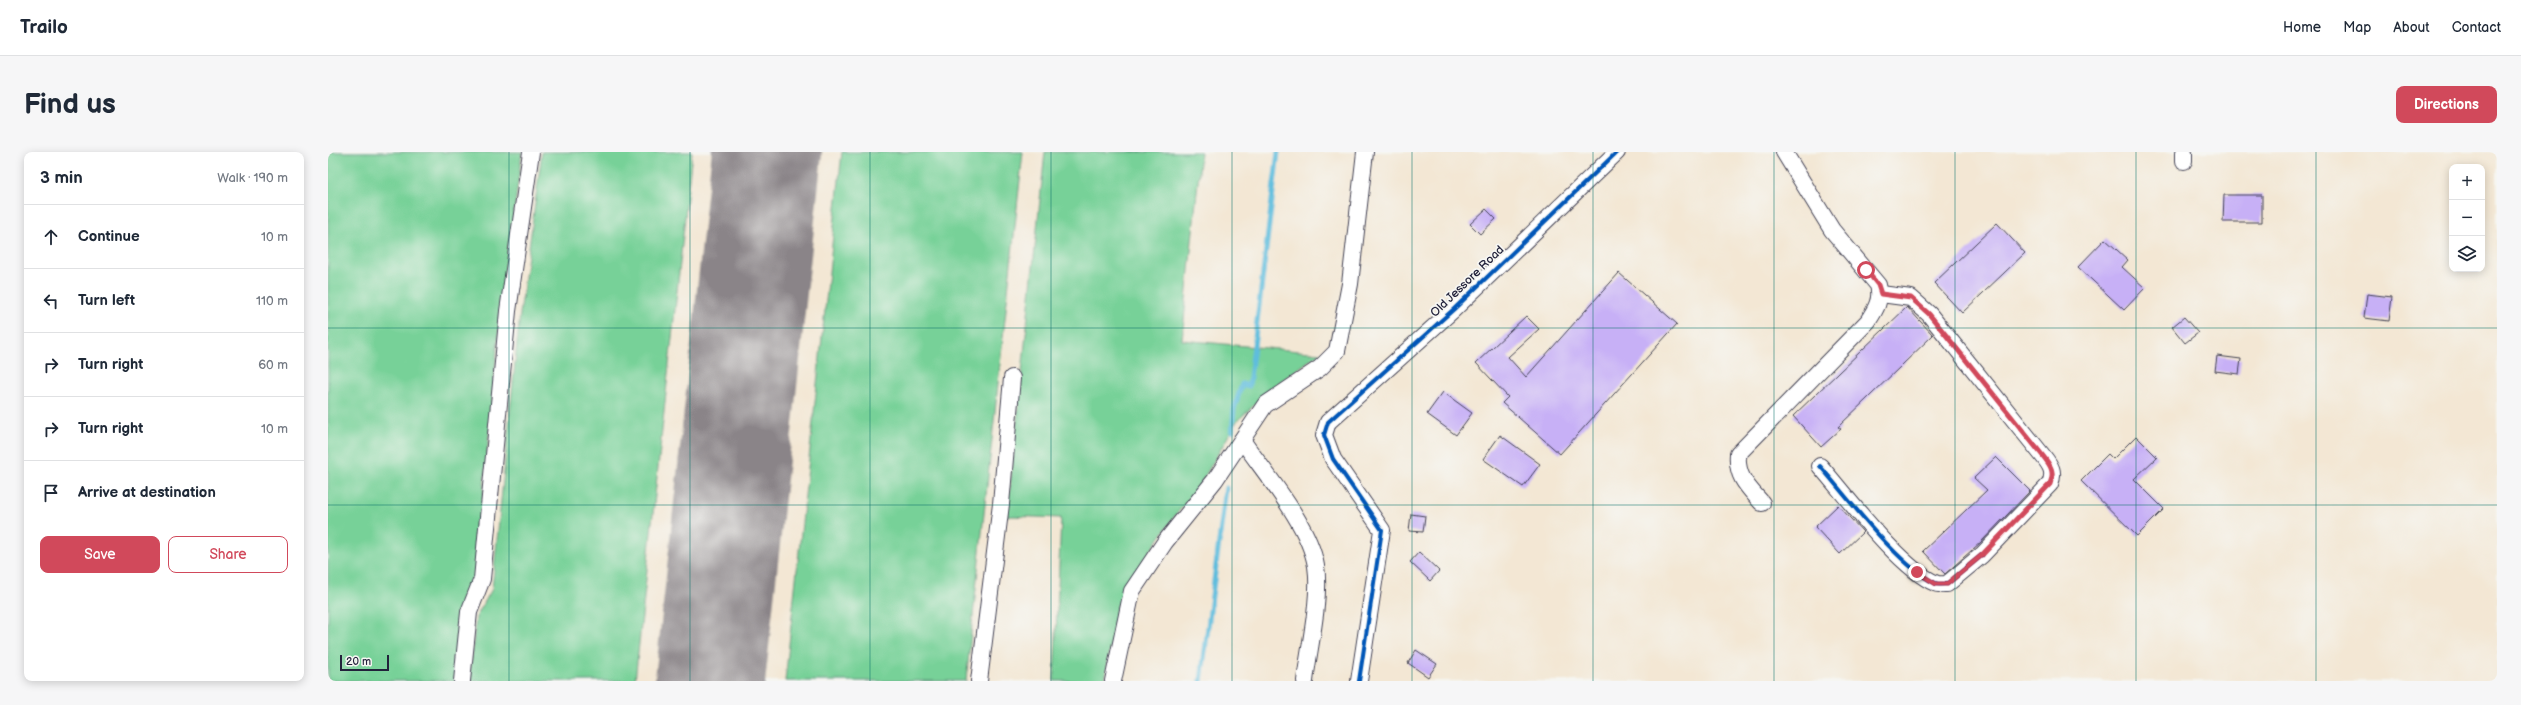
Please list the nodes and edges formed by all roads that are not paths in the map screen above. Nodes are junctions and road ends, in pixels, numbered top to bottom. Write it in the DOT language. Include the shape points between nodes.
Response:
graph roads {
  1 [pos="530,152"];
  2 [pos="1365,152"];
  3 [pos="1617,152"];
  4 [pos="1784,152"];
  5 [pos="1881,294"];
  6 [pos="1012,378"];
  7 [pos="1242,440"];
  8 [pos="1820,466"];
  9 [pos="1762,503"];
  10 [pos="462,681"];
  11 [pos="979,681"];
  12 [pos="1113,681"];
  13 [pos="1305,681"];
  14 [pos="1358,681"];
  1 -- 10 [label="street" via="508,311 482,579 469,612"];
  2 -- 7 [label="street" via="1350,284 1337,350 1320,368 1265,405"];
  3 -- 14 [label="street, Old Jessore Road" via="1454,309 1328,422 1324,435 1333,458 1382,530"];
  4 -- 5 [label="street" via="1832,230 1878,285"];
  5 -- 8 [label="street" via="1911,298 1929,314 2051,467 2054,476 2050,484 1982,555 1947,584 1936,584 1917,572 1893,549"];
  5 -- 9 [label="street" via="1868,321 1738,454 1737,468 1744,482"];
  6 -- 11 [label="street" via="1001,504"];
  7 -- 12 [label="street" via="1215,480 1165,542 1132,591"];
  7 -- 13 [label="street" via="1306,533 1316,565 1317,587"];
}
